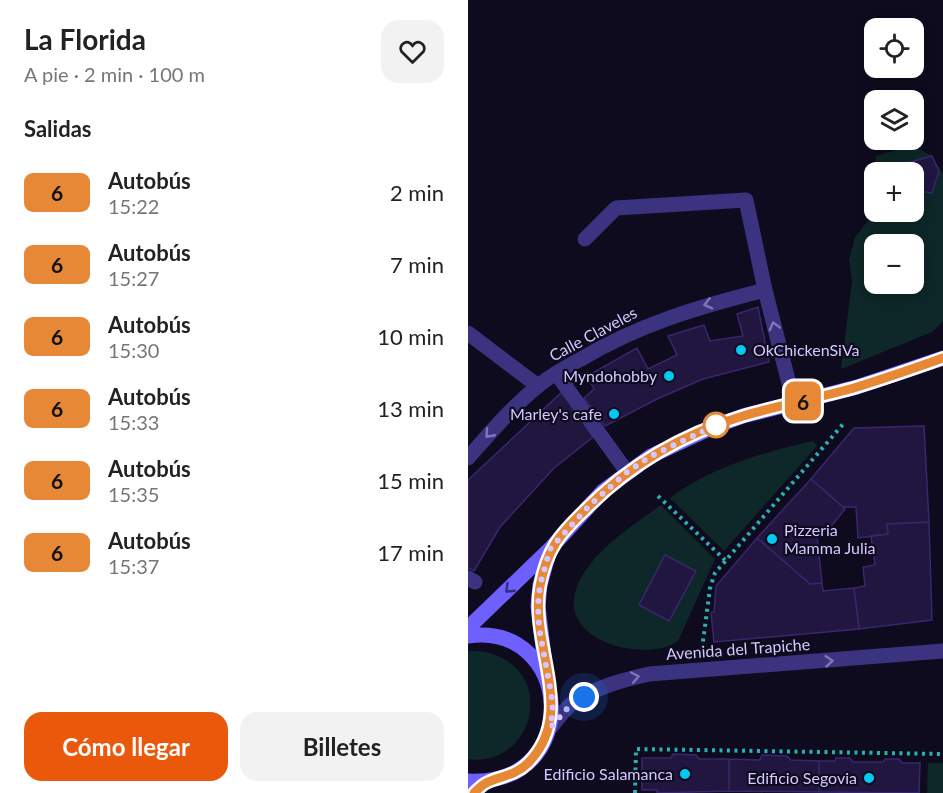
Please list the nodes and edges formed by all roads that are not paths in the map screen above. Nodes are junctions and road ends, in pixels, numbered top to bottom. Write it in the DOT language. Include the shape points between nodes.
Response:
graph roads {
  1 [pos="585,239"];
  2 [pos="765,290"];
  3 [pos="468,333"];
  4 [pos="943,358"];
  5 [pos="556,373"];
  6 [pos="538,386"];
  7 [pos="794,403"];
  8 [pos="468,458"];
  9 [pos="627,472"];
  10 [pos="550,549"];
  11 [pos="468,628"];
  12 [pos="468,636"];
  13 [pos="943,651"];
  14 [pos="548,682"];
  15 [pos="551,727"];
  16 [pos="468,781"];
  17 [pos="486,782"];
  18 [pos="474,793"];
  1 -- 2 [label="street" via="616,208 746,200"];
  2 -- 5 [label="street, Calle Claveles, one-way" via="698,307 637,329"];
  7 -- 2 [label="street, one-way"];
  3 -- 6 [label="street"];
  4 -- 7 [label="main road"];
  5 -- 6 [label="street, Calle Claveles"];
  5 -- 9 [label="street"];
  6 -- 8 [label="street, Calle Claveles, one-way"];
  7 -- 9 [label="main road" via="713,426"];
  9 -- 10 [label="main road"];
  10 -- 11 [label="main road, one-way"];
  10 -- 14 [label="main road" via="538,606"];
  12 -- 14 [label="main road" via="500,638 520,647 537,662"];
  15 -- 13 [label="street, Avenida del Trapiche, one-way" via="572,703 596,690 650,674"];
  14 -- 15 [label="main road" via="553,704"];
  15 -- 17 [label="main road" via="527,765 508,777"];
  16 -- 17 [label="main road"];
  17 -- 18 [label="main road"];
}
